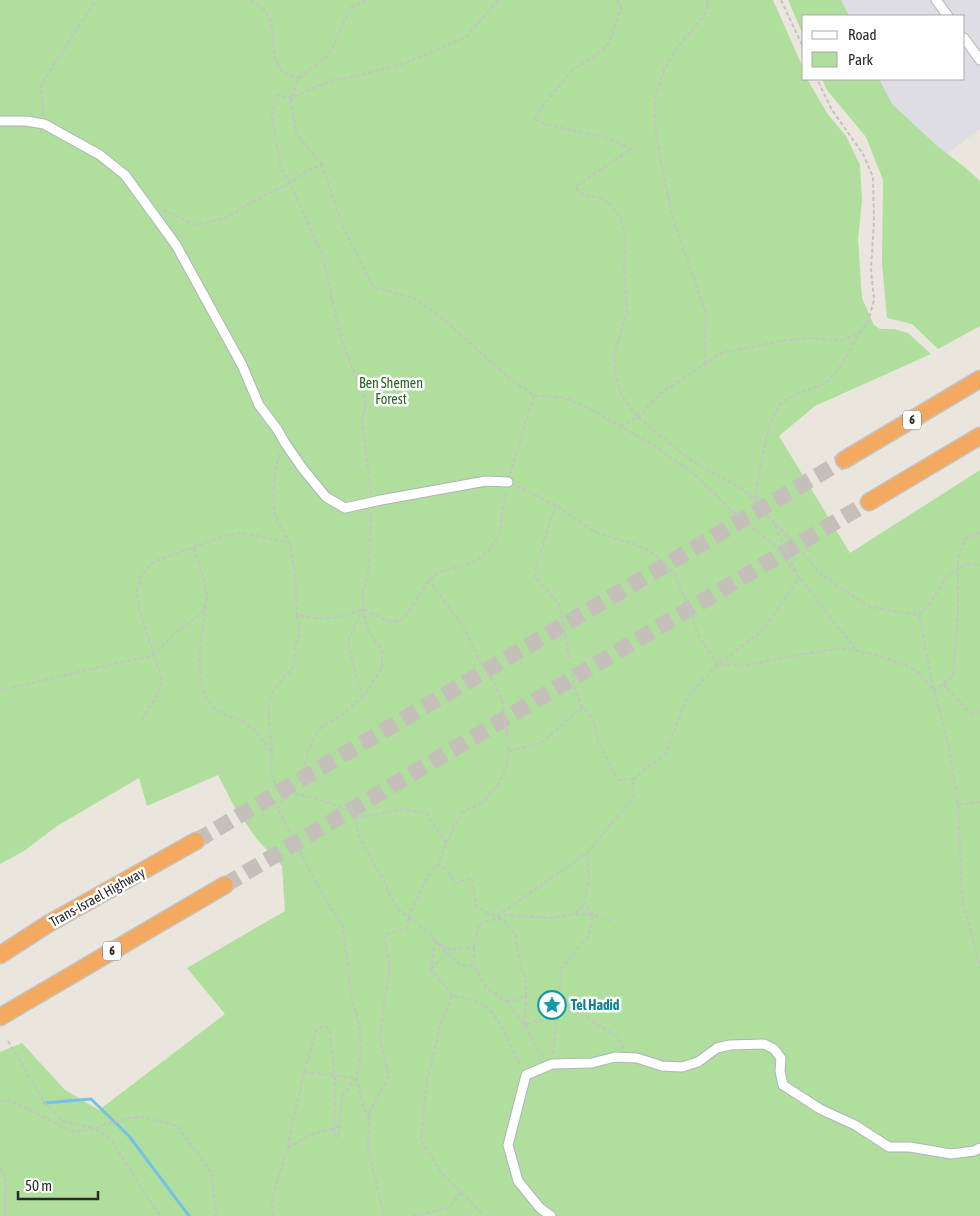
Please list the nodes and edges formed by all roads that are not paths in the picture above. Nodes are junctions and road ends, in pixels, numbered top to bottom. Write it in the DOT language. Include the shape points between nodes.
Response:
graph roads {
  1 [pos="936,0"];
  2 [pos="947,15"];
  3 [pos="965,39"];
  4 [pos="980,60"];
  5 [pos="0,121"];
  6 [pos="980,379"];
  7 [pos="980,436"];
  8 [pos="844,460"];
  9 [pos="508,482"];
  10 [pos="870,502"];
  11 [pos="196,842"];
  12 [pos="225,885"];
  13 [pos="48,924"];
  14 [pos="0,949"];
  15 [pos="0,954"];
  16 [pos="0,1017"];
  17 [pos="980,1148"];
  18 [pos="551,1216"];
  1 -- 2 [label="street"];
  3 -- 4 [label="street"];
  5 -- 9 [label="street" via="44,124 126,175 176,244 242,365 259,405 326,496 345,508 486,481"];
  6 -- 8 [label="highway, 6"];
  7 -- 10 [label="highway"];
  11 -- 13 [label="highway, Trans-Israel Highway"];
  12 -- 16 [label="highway, 6"];
  13 -- 14 [label="highway"];
  13 -- 15 [label="highway, Trans-Israel Highway"];
  17 -- 18 [label="street" via="950,1154 889,1147 783,1085 781,1058 764,1044 717,1048 698,1062 682,1067 662,1066 628,1057 592,1063 552,1064 526,1075 508,1144 518,1181 540,1208"];
}
